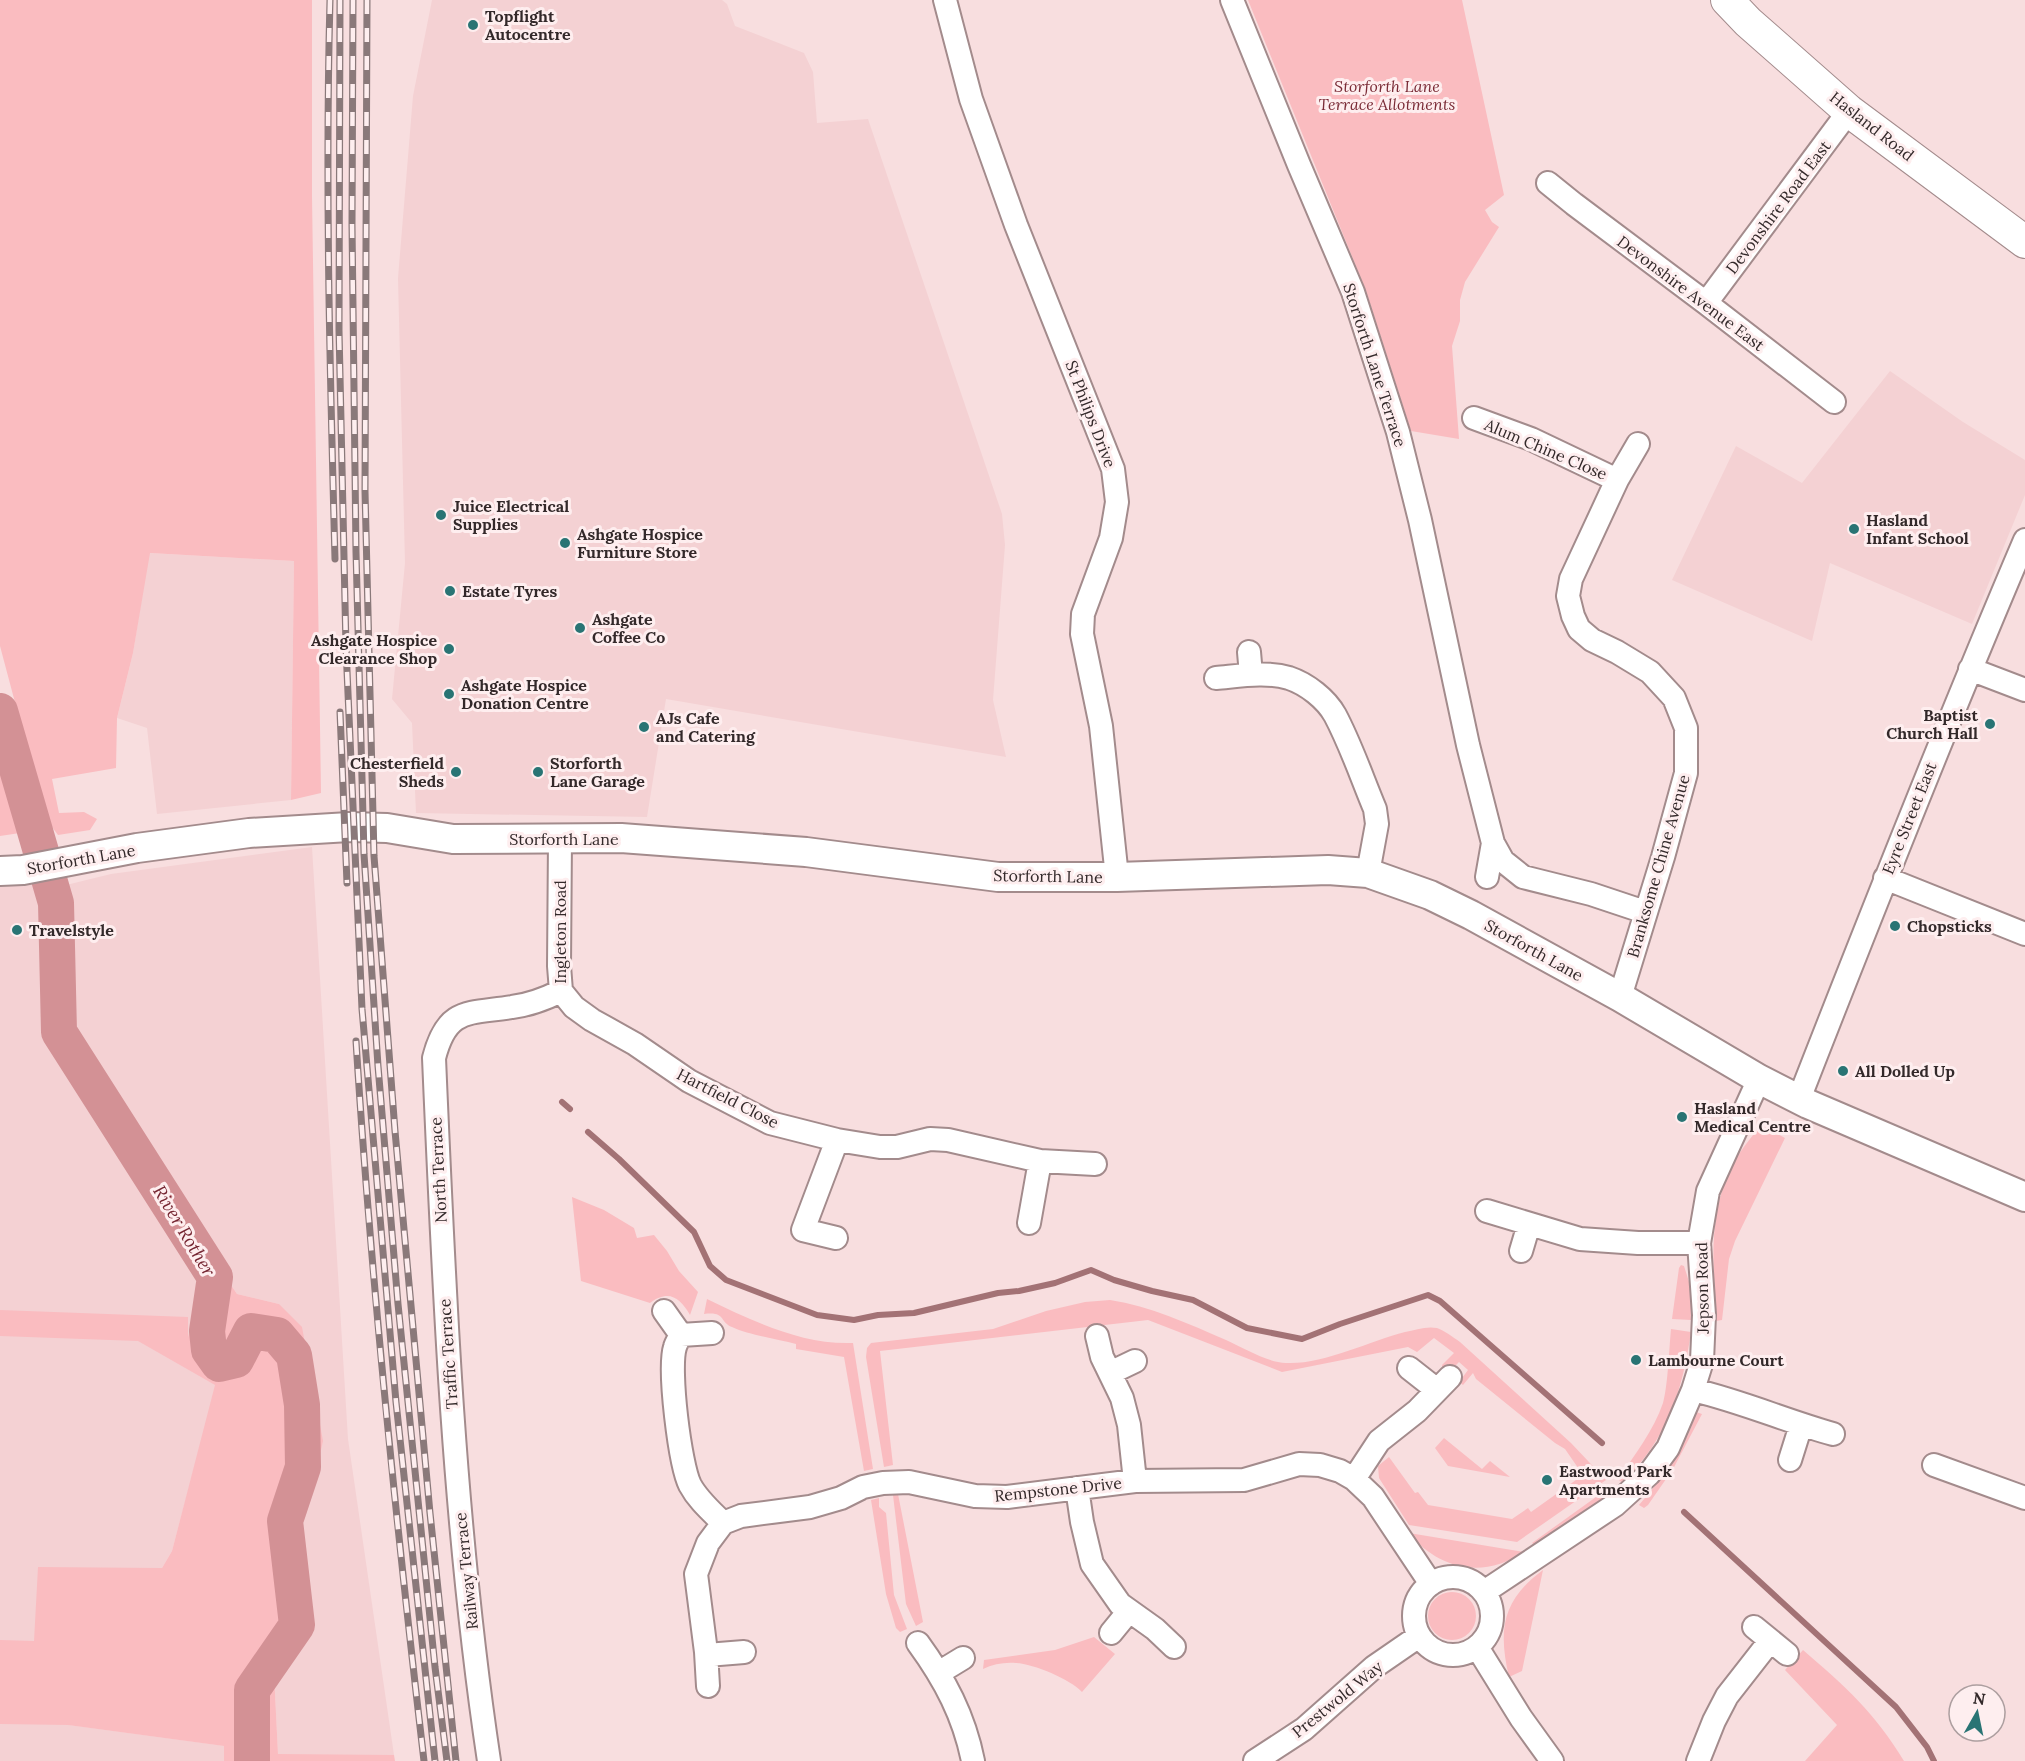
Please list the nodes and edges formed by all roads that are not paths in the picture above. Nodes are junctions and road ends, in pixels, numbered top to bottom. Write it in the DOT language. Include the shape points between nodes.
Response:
graph roads {
  1 [pos="945,0"];
  2 [pos="1232,0"];
  3 [pos="1727,0"];
  4 [pos="1850,111"];
  5 [pos="1548,183"];
  6 [pos="2025,243"];
  7 [pos="1706,303"];
  8 [pos="1834,402"];
  9 [pos="1474,418"];
  10 [pos="1638,444"];
  11 [pos="1617,480"];
  12 [pos="2025,540"];
  13 [pos="1249,652"];
  14 [pos="1970,669"];
  15 [pos="1251,675"];
  16 [pos="1216,678"];
  17 [pos="2025,690"];
  18 [pos="560,839"];
  19 [pos="1493,843"];
  20 [pos="11,871"];
  21 [pos="1368,873"];
  22 [pos="1117,877"];
  23 [pos="1487,877"];
  24 [pos="1885,878"];
  25 [pos="1645,912"];
  26 [pos="2025,934"];
  27 [pos="561,991"];
  28 [pos="1620,998"];
  29 [pos="1759,1079"];
  30 [pos="435,1081"];
  31 [pos="1799,1100"];
  32 [pos="837,1140"];
  33 [pos="1040,1161"];
  34 [pos="1095,1164"];
  35 [pos="2025,1197"];
  36 [pos="1487,1211"];
  37 [pos="1029,1224"];
  38 [pos="1529,1224"];
  39 [pos="836,1238"];
  40 [pos="1699,1243"];
  41 [pos="1521,1251"];
  42 [pos="442,1260"];
  43 [pos="664,1311"];
  44 [pos="712,1333"];
  45 [pos="681,1335"];
  46 [pos="1097,1336"];
  47 [pos="1135,1361"];
  48 [pos="1409,1368"];
  49 [pos="1110,1373"];
  50 [pos="1693,1390"];
  51 [pos="1801,1425"];
  52 [pos="1833,1434"];
  53 [pos="454,1449"];
  54 [pos="1790,1460"];
  55 [pos="1934,1465"];
  56 [pos="1354,1479"];
  57 [pos="1135,1481"];
  58 [pos="1077,1488"];
  59 [pos="2025,1497"];
  60 [pos="723,1523"];
  61 [pos="1431,1584"];
  62 [pos="1484,1592"];
  63 [pos="1129,1611"];
  64 [pos="1111,1633"];
  65 [pos="1419,1636"];
  66 [pos="1770,1641"];
  67 [pos="918,1643"];
  68 [pos="1174,1647"];
  69 [pos="1477,1647"];
  70 [pos="744,1652"];
  71 [pos="707,1655"];
  72 [pos="963,1658"];
  73 [pos="940,1672"];
  74 [pos="708,1686"];
  75 [pos="489,1761"];
  76 [pos="973,1761"];
  77 [pos="1254,1761"];
  78 [pos="1552,1761"];
  79 [pos="1698,1761"];
  1 -- 22 [label="street, St Philips Drive" via="971,99 1016,225 1113,469 1117,502 1111,538 1083,614 1082,634 1101,726"];
  2 -- 19 [label="street, Storforth Lane Terrace" via="1353,292 1398,432"];
  3 -- 4 [label="main road, Hasland Road"];
  4 -- 6 [label="main road, Hasland Road"];
  4 -- 7 [label="street, Devonshire Road East"];
  5 -- 7 [label="street, Devonshire Avenue East"];
  7 -- 8 [label="street, Devonshire Avenue East"];
  9 -- 11 [label="street, Alum Chine Close" via="1531,439"];
  10 -- 11 [label="street, Branksome Chine Avenue"];
  11 -- 25 [label="street, Branksome Chine Avenue" via="1571,579 1568,596 1579,629 1650,672 1674,698 1686,728 1686,773"];
  12 -- 14 [label="street, Eyre Street East"];
  13 -- 15 [label="street"];
  14 -- 17 [label="street"];
  14 -- 24 [label="street, Eyre Street East"];
  15 -- 16 [label="street"];
  15 -- 21 [label="street" via="1290,678 1314,691 1334,714 1375,809 1377,824"];
  18 -- 20 [label="street, Storforth Lane" via="453,839 387,828 300,828 137,848"];
  18 -- 22 [label="street, Storforth Lane" via="621,838 806,852 998,877"];
  18 -- 27 [label="street, Ingleton Road"];
  19 -- 23 [label="street"];
  19 -- 25 [label="street" via="1503,861 1523,877"];
  21 -- 22 [label="street, Storforth Lane" via="1328,870"];
  21 -- 28 [label="street, Storforth Lane" via="1430,895 1471,915"];
  24 -- 26 [label="street"];
  24 -- 31 [label="street, Eyre Street East"];
  25 -- 28 [label="street, Branksome Chine Avenue"];
  27 -- 30 [label="street, Ingleton Road" via="513,1007 471,1011 452,1021 439,1038 434,1058"];
  27 -- 32 [label="street, Hartfield Close" via="592,1020 689,1081 770,1123"];
  28 -- 29 [label="street, Storforth Lane"];
  29 -- 31 [label="street, Storforth Lane"];
  29 -- 40 [label="street, Jepson Road" via="1708,1191"];
  30 -- 42 [label="street, North Terrace"];
  31 -- 35 [label="street, Storforth Lane"];
  32 -- 33 [label="street, Hartfield Close" via="897,1147 930,1138"];
  32 -- 39 [label="street" via="803,1230"];
  33 -- 34 [label="street, Hartfield Close"];
  33 -- 37 [label="street"];
  36 -- 38 [label="street"];
  38 -- 40 [label="street" via="1580,1239"];
  38 -- 41 [label="street"];
  40 -- 50 [label="street, Jepson Road" via="1703,1349"];
  42 -- 53 [label="street, Traffic Terrace"];
  43 -- 45 [label="street"];
  44 -- 45 [label="street"];
  45 -- 60 [label="street" via="673,1364 684,1470 701,1502"];
  46 -- 49 [label="street"];
  47 -- 49 [label="street"];
  48 -- 56 [label="street" via="1443,1384 1417,1411 1379,1440"];
  49 -- 57 [label="street" via="1129,1425"];
  50 -- 51 [label="street"];
  50 -- 62 [label="street, Jepson Road" via="1668,1448 1627,1496"];
  51 -- 52 [label="street"];
  51 -- 54 [label="street"];
  53 -- 75 [label="street, Railway Terrace" via="478,1693"];
  55 -- 59 [label="street"];
  56 -- 57 [label="street, Rempstone Drive" via="1320,1465 1299,1464 1244,1480"];
  56 -- 61 [label="street, Rempstone Drive" via="1373,1497"];
  57 -- 58 [label="street, Rempstone Drive"];
  58 -- 60 [label="street, Rempstone Drive" via="990,1497 909,1482 883,1483 810,1507 741,1516"];
  58 -- 63 [label="street" via="1092,1564"];
  60 -- 71 [label="street" via="708,1543 696,1574"];
  61 -- 62 [label="street" via="1460,1577"];
  61 -- 65 [label="street" via="1420,1594 1415,1608 1414,1623"];
  62 -- 69 [label="street" via="1490,1603 1491,1628"];
  63 -- 64 [label="street"];
  63 -- 68 [label="street"];
  65 -- 69 [label="street" via="1439,1653 1459,1654"];
  65 -- 77 [label="street, Prestwold Way" via="1374,1666 1304,1729"];
  66 -- 79 [label="street" via="1727,1696"];
  67 -- 73 [label="street"];
  69 -- 78 [label="street"];
  70 -- 71 [label="street"];
  71 -- 74 [label="street"];
  72 -- 73 [label="street"];
  73 -- 76 [label="street" via="964,1727"];
}
